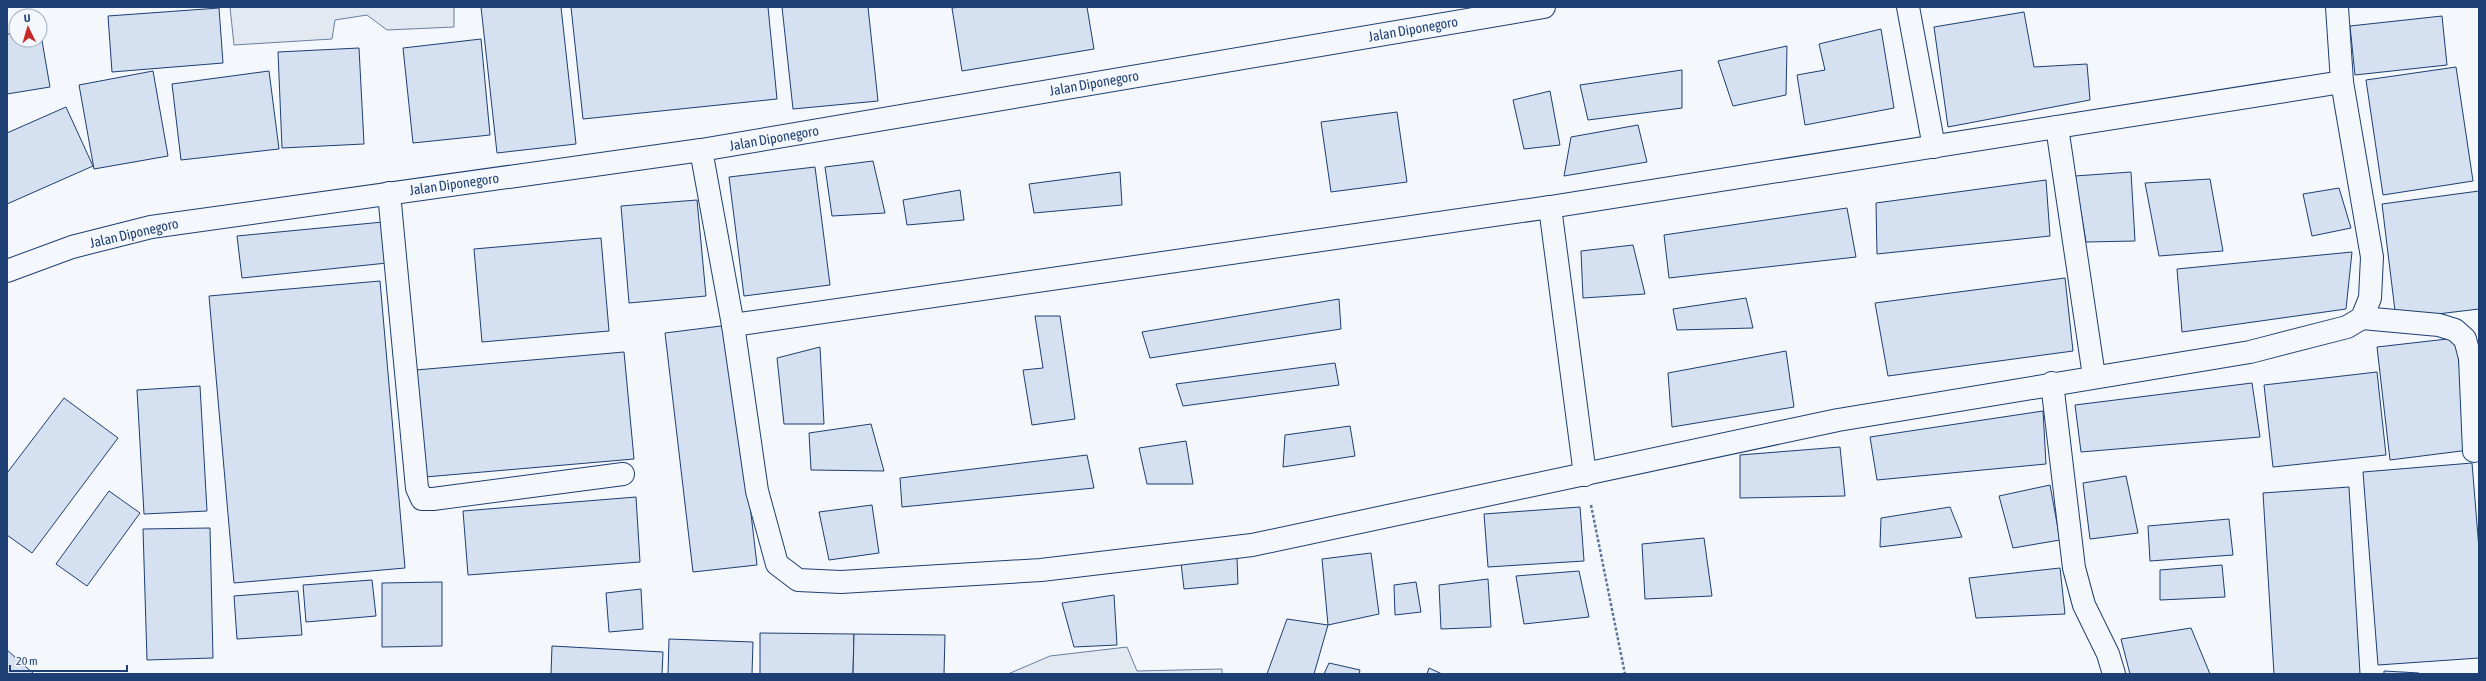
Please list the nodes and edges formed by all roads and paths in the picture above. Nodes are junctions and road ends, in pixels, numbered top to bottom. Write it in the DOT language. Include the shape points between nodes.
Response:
graph roads {
  1 [pos="1544,7"];
  2 [pos="1908,7"];
  3 [pos="2337,7"];
  4 [pos="2342,82"];
  5 [pos="2057,128"];
  6 [pos="1934,147"];
  7 [pos="702,150"];
  8 [pos="389,193"];
  9 [pos="1550,207"];
  10 [pos="7,271"];
  11 [pos="2362,318"];
  12 [pos="732,325"];
  13 [pos="2094,376"];
  14 [pos="2052,383"];
  15 [pos="2474,451"];
  16 [pos="623,474"];
  17 [pos="1585,475"];
  18 [pos="1625,674"];
  19 [pos="2114,674"];
  1 -- 7 [label="street, Jalan Diponegoro"];
  2 -- 6 [label="street"];
  3 -- 4 [label="street"];
  4 -- 5 [label="street"];
  4 -- 11 [label="street" via="2372,257 2370,298"];
  5 -- 6 [label="street"];
  5 -- 13 [label="street"];
  6 -- 9 [label="street"];
  7 -- 8 [label="street, Jalan Diponegoro"];
  7 -- 12 [label="street"];
  8 -- 10 [label="street, Jalan Diponegoro" via="151,227 72,247"];
  8 -- 16 [label="street" via="417,488 422,499 433,500"];
  9 -- 12 [label="street"];
  9 -- 17 [label="street"];
  11 -- 13 [label="street" via="2347,327 2250,352"];
  11 -- 15 [label="street" via="2439,325 2455,330 2465,339 2470,358"];
  12 -- 17 [label="street" via="757,491 771,546 777,564 798,580 841,582 1041,570 1252,546"];
  13 -- 14 [label="street"];
  14 -- 17 [label="street" via="1838,420"];
  14 -- 19 [label="street" via="2074,568 2084,605 2106,648"];
  17 -- 18 [label="path"];
}
